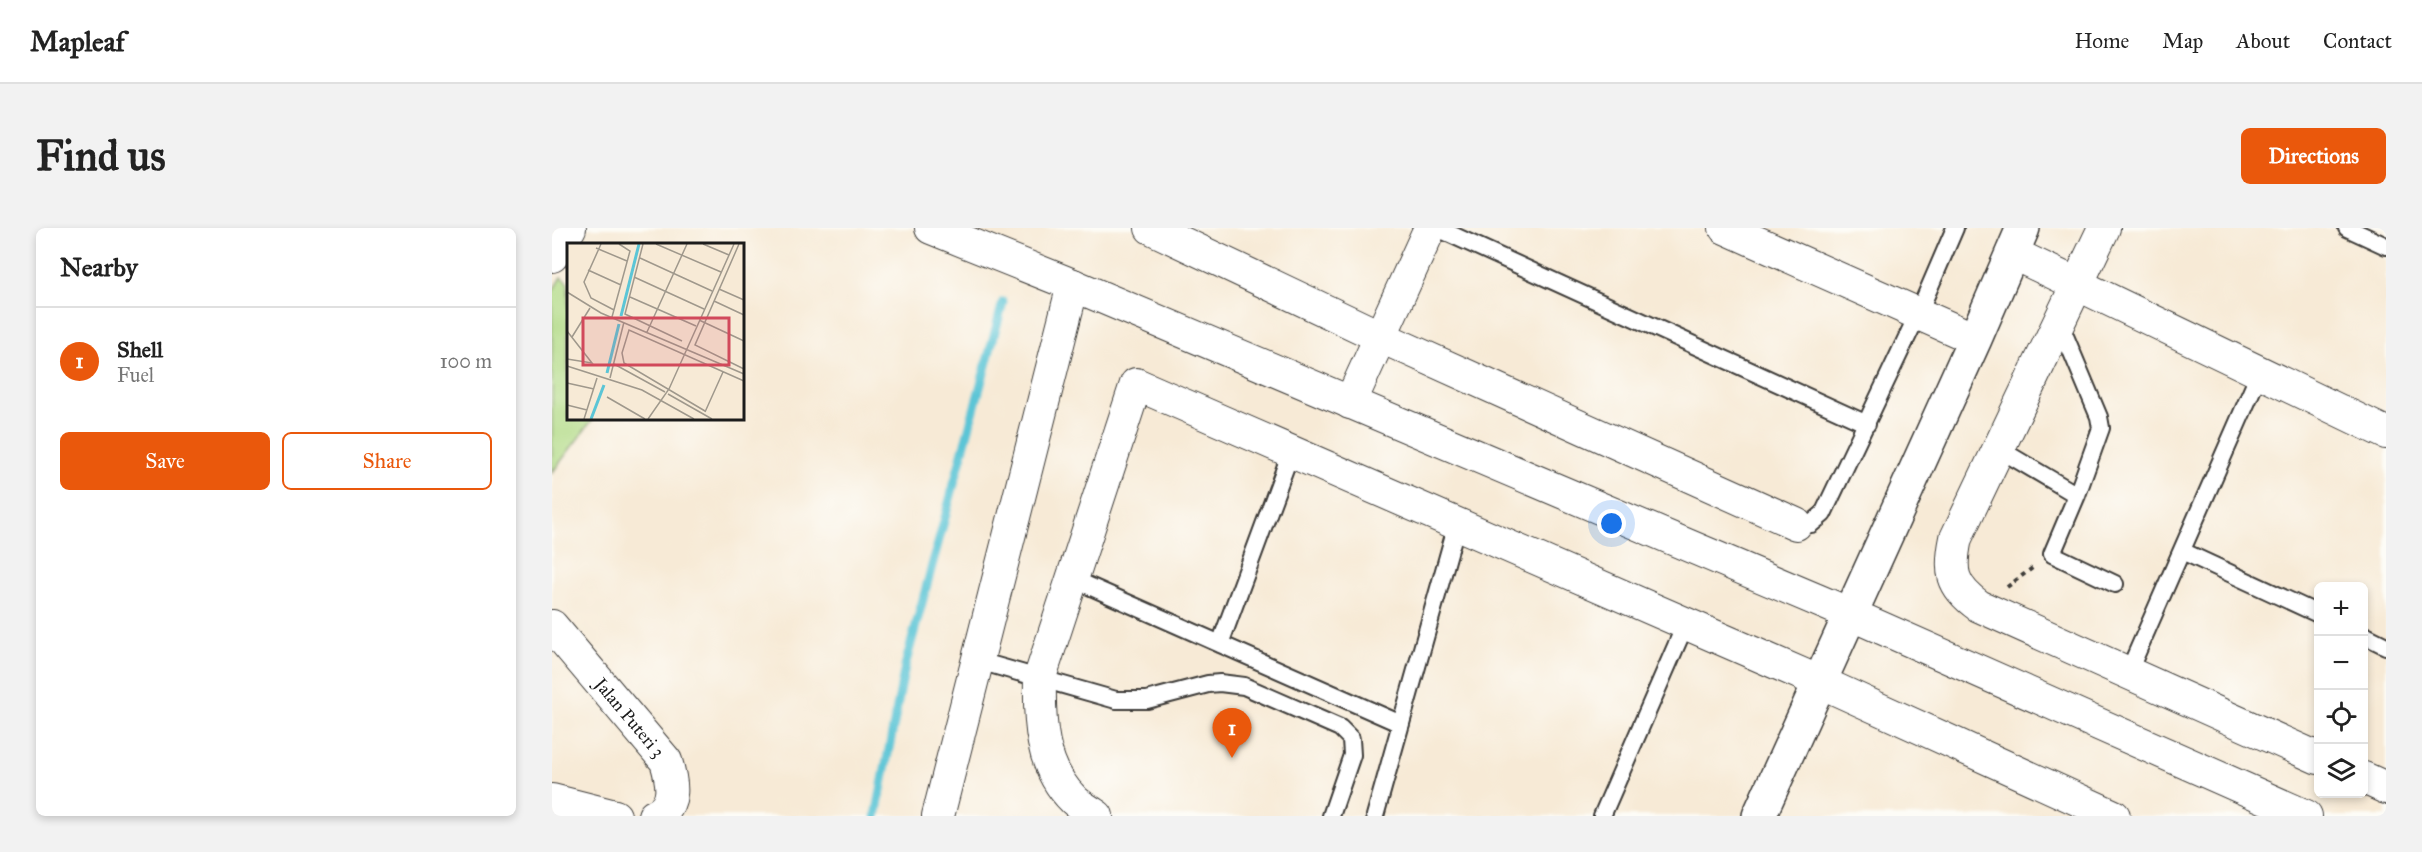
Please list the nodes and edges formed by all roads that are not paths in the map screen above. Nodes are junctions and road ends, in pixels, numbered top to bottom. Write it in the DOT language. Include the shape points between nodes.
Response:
graph roads {
  1 [pos="570,228"];
  2 [pos="931,228"];
  3 [pos="1151,228"];
  4 [pos="1430,228"];
  5 [pos="1437,228"];
  6 [pos="1725,228"];
  7 [pos="1955,228"];
  8 [pos="2104,228"];
  9 [pos="2347,228"];
  10 [pos="2018,241"];
  11 [pos="2386,246"];
  12 [pos="552,256"];
  13 [pos="1073,285"];
  14 [pos="2078,285"];
  15 [pos="1918,314"];
  16 [pos="2060,324"];
  17 [pos="1381,337"];
  18 [pos="1976,339"];
  19 [pos="2260,372"];
  20 [pos="1350,403"];
  21 [pos="1866,424"];
  22 [pos="2386,433"];
  23 [pos="1999,449"];
  24 [pos="1291,452"];
  25 [pos="2077,495"];
  26 [pos="1457,524"];
  27 [pos="1796,524"];
  28 [pos="2182,551"];
  29 [pos="1071,578"];
  30 [pos="2115,584"];
  31 [pos="2314,612"];
  32 [pos="1850,614"];
  33 [pos="1686,623"];
  34 [pos="552,626"];
  35 [pos="2366,636"];
  36 [pos="1220,644"];
  37 [pos="2386,646"];
  38 [pos="979,661"];
  39 [pos="2128,673"];
  40 [pos="1040,677"];
  41 [pos="1820,682"];
  42 [pos="1401,724"];
  43 [pos="2314,756"];
  44 [pos="552,800"];
  45 [pos="945,813"];
  46 [pos="615,816"];
  47 [pos="654,816"];
  48 [pos="1097,816"];
  49 [pos="1331,816"];
  50 [pos="1375,816"];
  51 [pos="1602,816"];
  52 [pos="1759,816"];
  53 [pos="2114,816"];
  54 [pos="2306,816"];
  1 -- 12 [label="street"];
  2 -- 13 [label="street"];
  3 -- 17 [label="street"];
  4 -- 17 [label="street"];
  5 -- 21 [label="lane"];
  6 -- 15 [label="street"];
  7 -- 15 [label="lane"];
  8 -- 14 [label="street"];
  9 -- 11 [label="lane"];
  10 -- 14 [label="street"];
  10 -- 18 [label="street"];
  13 -- 20 [label="street"];
  13 -- 38 [label="street"];
  14 -- 16 [label="street"];
  14 -- 19 [label="street"];
  15 -- 18 [label="street"];
  15 -- 21 [label="lane"];
  16 -- 23 [label="street"];
  16 -- 25 [label="lane" via="2100,423"];
  17 -- 20 [label="street"];
  17 -- 27 [label="street"];
  18 -- 32 [label="street"];
  19 -- 22 [label="street"];
  19 -- 28 [label="lane"];
  20 -- 32 [label="street"];
  21 -- 27 [label="lane" via="1823,513 1811,524"];
  23 -- 25 [label="lane"];
  23 -- 39 [label="street" via="1956,538 1953,577 1959,588 1979,606"];
  24 -- 26 [label="street"];
  24 -- 29 [label="street" via="1136,384"];
  24 -- 36 [label="lane"];
  25 -- 30 [label="lane" via="2052,554"];
  26 -- 33 [label="street"];
  26 -- 42 [label="lane"];
  28 -- 31 [label="lane"];
  28 -- 39 [label="lane"];
  29 -- 36 [label="lane"];
  29 -- 40 [label="street"];
  32 -- 41 [label="street"];
  32 -- 54 [label="street"];
  33 -- 41 [label="street"];
  33 -- 51 [label="lane"];
  34 -- 47 [label="street, Jalan Puteri 3" via="666,761 671,801"];
  35 -- 37 [label="lane"];
  36 -- 42 [label="lane"];
  38 -- 40 [label="lane"];
  38 -- 45 [label="street"];
  39 -- 43 [label="street"];
  40 -- 48 [label="street" via="1039,718 1044,750 1074,800"];
  40 -- 49 [label="lane" via="1127,701 1157,698 1208,684 1233,684 1256,690 1340,728 1352,739 1353,747"];
  41 -- 52 [label="street"];
  41 -- 53 [label="street"];
  42 -- 50 [label="lane"];
  44 -- 46 [label="street"];
}
